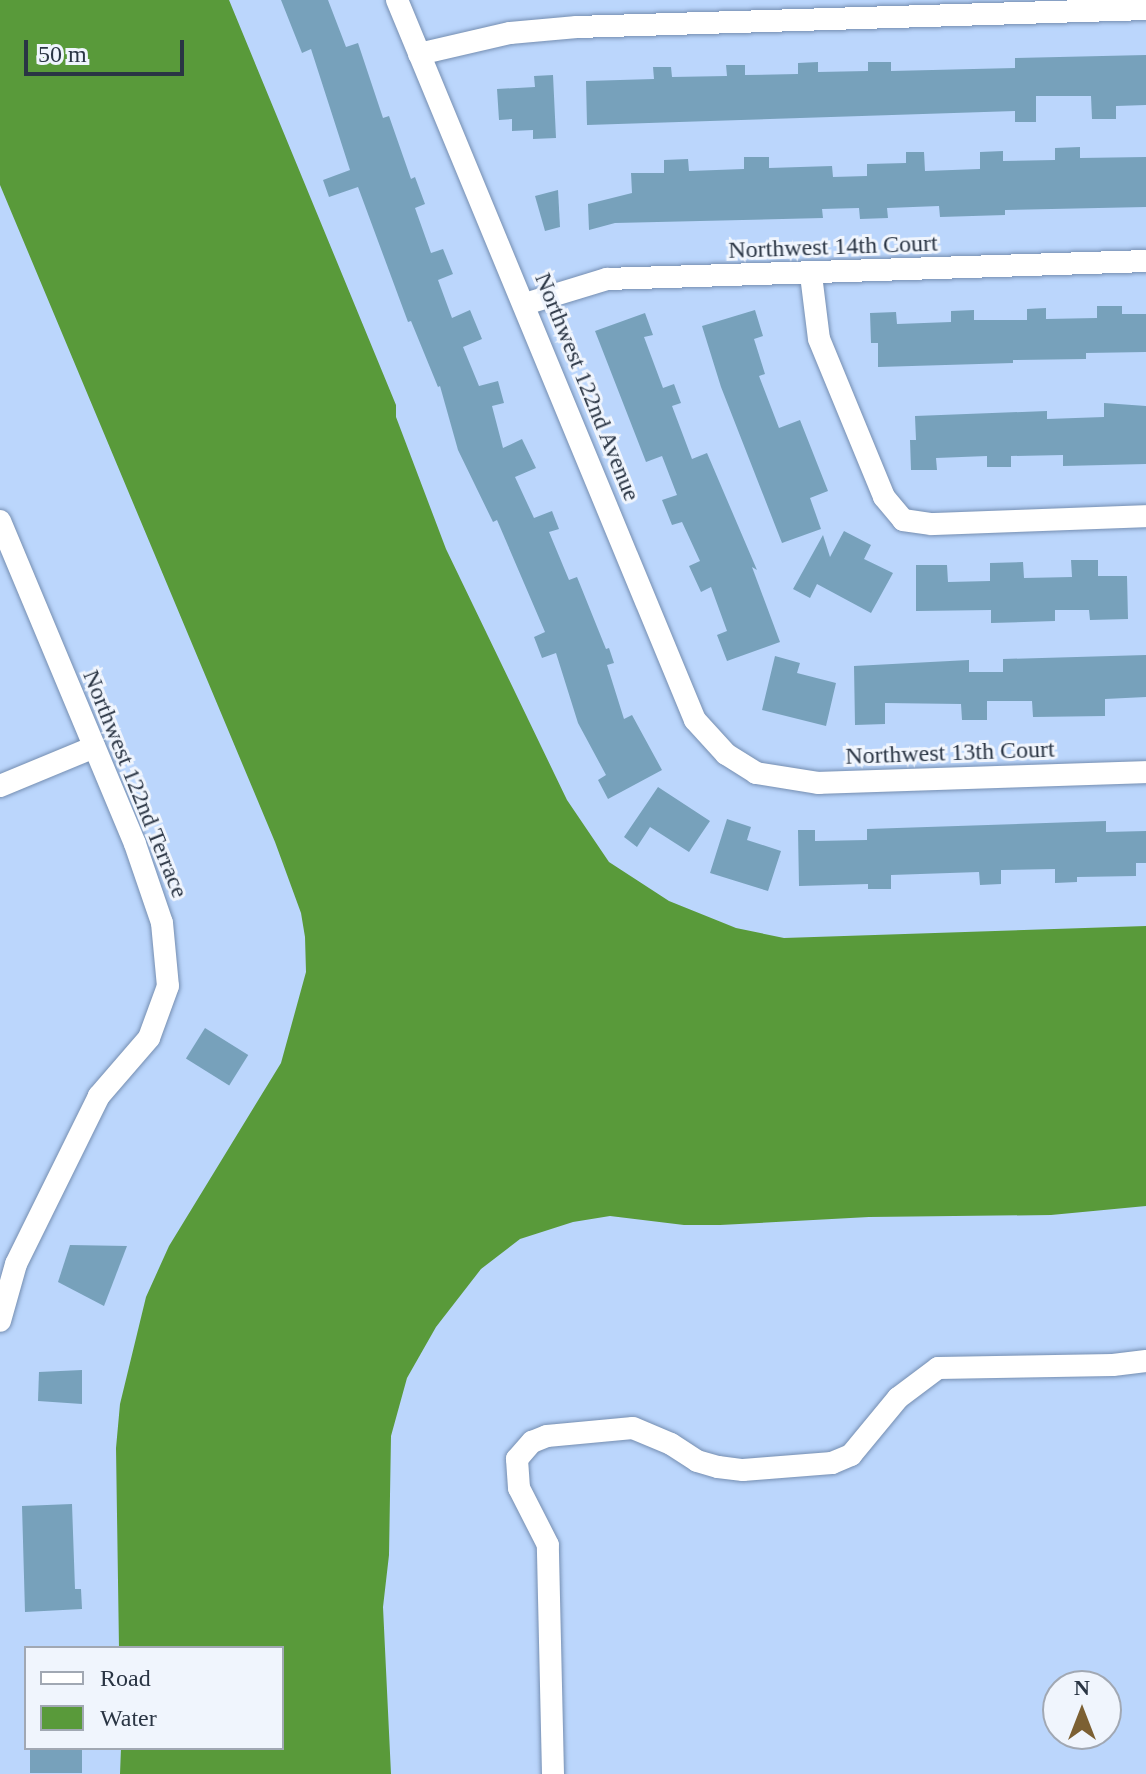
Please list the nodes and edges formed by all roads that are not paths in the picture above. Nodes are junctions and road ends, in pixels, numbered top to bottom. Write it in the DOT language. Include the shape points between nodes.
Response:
graph roads {
  1 [pos="397,0"];
  2 [pos="1146,9"];
  3 [pos="419,54"];
  4 [pos="1146,261"];
  5 [pos="811,275"];
  6 [pos="525,304"];
  7 [pos="1146,516"];
  8 [pos="0,521"];
  9 [pos="94,747"];
  10 [pos="1146,772"];
  11 [pos="756,773"];
  12 [pos="0,786"];
  13 [pos="0,1321"];
  14 [pos="1146,1361"];
  15 [pos="553,1770"];
  1 -- 3 [label="street, Northwest 122nd Avenue"];
  2 -- 3 [label="street" via="577,27 510,33"];
  3 -- 6 [label="street, Northwest 122nd Avenue"];
  4 -- 5 [label="street, Northwest 14th Court"];
  5 -- 6 [label="street, Northwest 14th Court" via="607,279"];
  5 -- 7 [label="street" via="819,339 884,497 903,520 932,524"];
  6 -- 11 [label="street, Northwest 122nd Avenue" via="695,720 726,754"];
  8 -- 9 [label="street, Northwest 122nd Terrace"];
  9 -- 12 [label="street"];
  9 -- 13 [label="street, Northwest 122nd Terrace" via="162,923 168,986 149,1038 99,1096 16,1264"];
  10 -- 11 [label="street, Northwest 13th Court" via="819,783"];
  14 -- 15 [label="street" via="938,1368 898,1398 851,1455 832,1463 718,1467 633,1428 532,1442 517,1459 519,1488 548,1545"];
}
